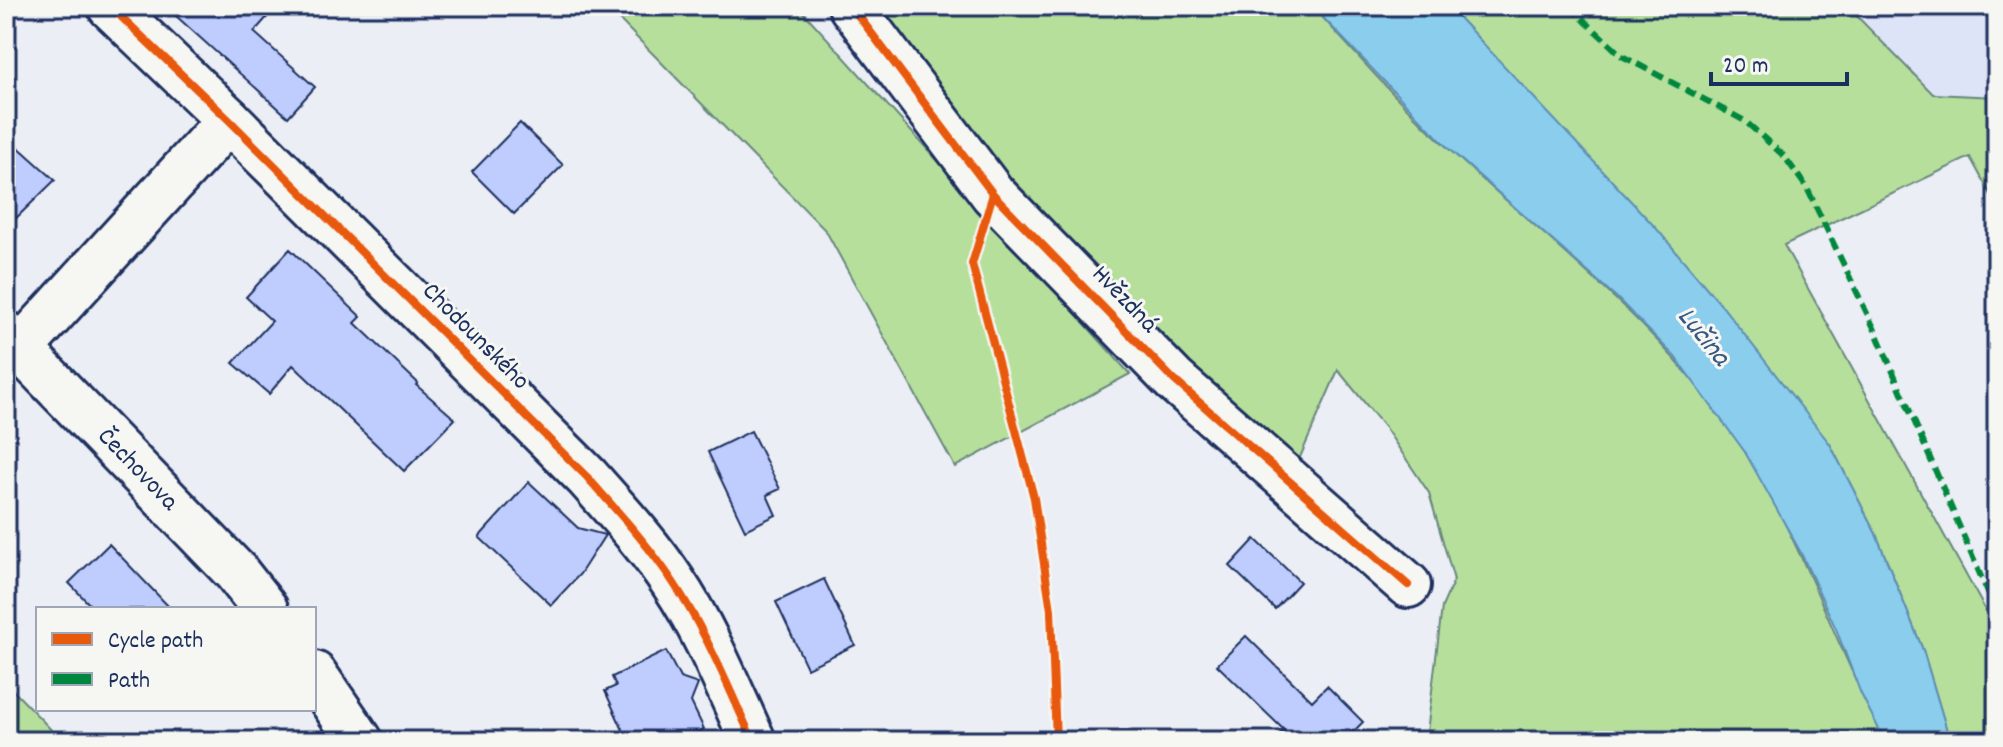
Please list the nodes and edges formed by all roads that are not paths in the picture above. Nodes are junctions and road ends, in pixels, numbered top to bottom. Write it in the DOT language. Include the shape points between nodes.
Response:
graph roads {
  1 [pos="110,6"];
  2 [pos="851,6"];
  3 [pos="229,120"];
  4 [pos="13,342"];
  5 [pos="1408,585"];
  6 [pos="263,607"];
  7 [pos="316,677"];
  8 [pos="360,741"];
  9 [pos="753,741"];
  1 -- 3 [label="street, Chodounského"];
  2 -- 5 [label="street, Hvězdná" via="993,194 1174,380"];
  3 -- 4 [label="street"];
  3 -- 9 [label="street, Chodounského" via="633,528 702,630"];
  4 -- 6 [label="street, Čechovova" via="236,572"];
  7 -- 8 [label="street"];
}
